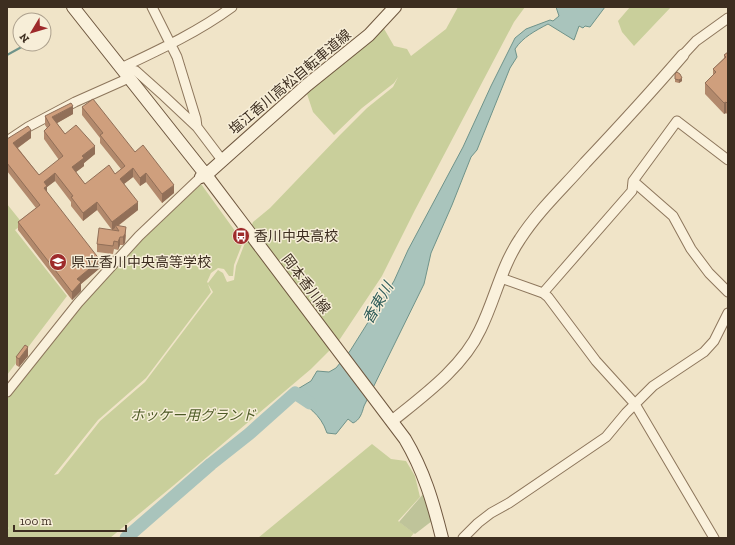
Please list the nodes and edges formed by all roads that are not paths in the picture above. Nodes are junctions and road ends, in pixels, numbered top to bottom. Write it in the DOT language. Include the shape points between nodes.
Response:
graph roads {
  1 [pos="73,7"];
  2 [pos="152,7"];
  3 [pos="232,7"];
  4 [pos="395,7"];
  5 [pos="728,18"];
  6 [pos="171,44"];
  7 [pos="682,55"];
  8 [pos="121,68"];
  9 [pos="129,78"];
  10 [pos="197,127"];
  11 [pos="7,141"];
  12 [pos="222,160"];
  13 [pos="728,160"];
  14 [pos="204,176"];
  15 [pos="633,181"];
  16 [pos="501,278"];
  17 [pos="728,292"];
  18 [pos="543,293"];
  19 [pos="728,313"];
  20 [pos="7,392"];
  21 [pos="635,404"];
  22 [pos="392,421"];
  23 [pos="442,538"];
  24 [pos="463,538"];
  25 [pos="714,538"];
  1 -- 8 [label="main road, 岡本香川線"];
  2 -- 6 [label="street"];
  3 -- 6 [label="street"];
  4 -- 12 [label="main road, 塩江香川高松自転車道線" via="369,35 307,85"];
  5 -- 7 [label="street" via="696,41"];
  6 -- 8 [label="street"];
  6 -- 10 [label="street"];
  7 -- 16 [label="street" via="539,213 519,240"];
  8 -- 9 [label="main road, 岡本香川線"];
  8 -- 10 [label="street" via="136,71"];
  9 -- 11 [label="street" via="75,102"];
  9 -- 14 [label="main road, 岡本香川線"];
  10 -- 12 [label="street"];
  12 -- 14 [label="main road, 塩江香川高松自転車道線"];
  13 -- 15 [label="street" via="677,121"];
  14 -- 20 [label="street" via="139,236 78,302"];
  14 -- 22 [label="main road, 岡本香川線"];
  15 -- 17 [label="street" via="673,216 691,249 709,273"];
  15 -- 18 [label="street" via="632,191"];
  16 -- 18 [label="street"];
  16 -- 22 [label="street" via="480,331 466,354 419,400"];
  18 -- 21 [label="street" via="596,361"];
  19 -- 21 [label="street" via="714,341 704,352 653,386"];
  21 -- 24 [label="street" via="606,437 509,503 490,513"];
  21 -- 25 [label="street"];
  22 -- 23 [label="main road, 岡本香川線" via="405,438 420,466 429,488"];
}
